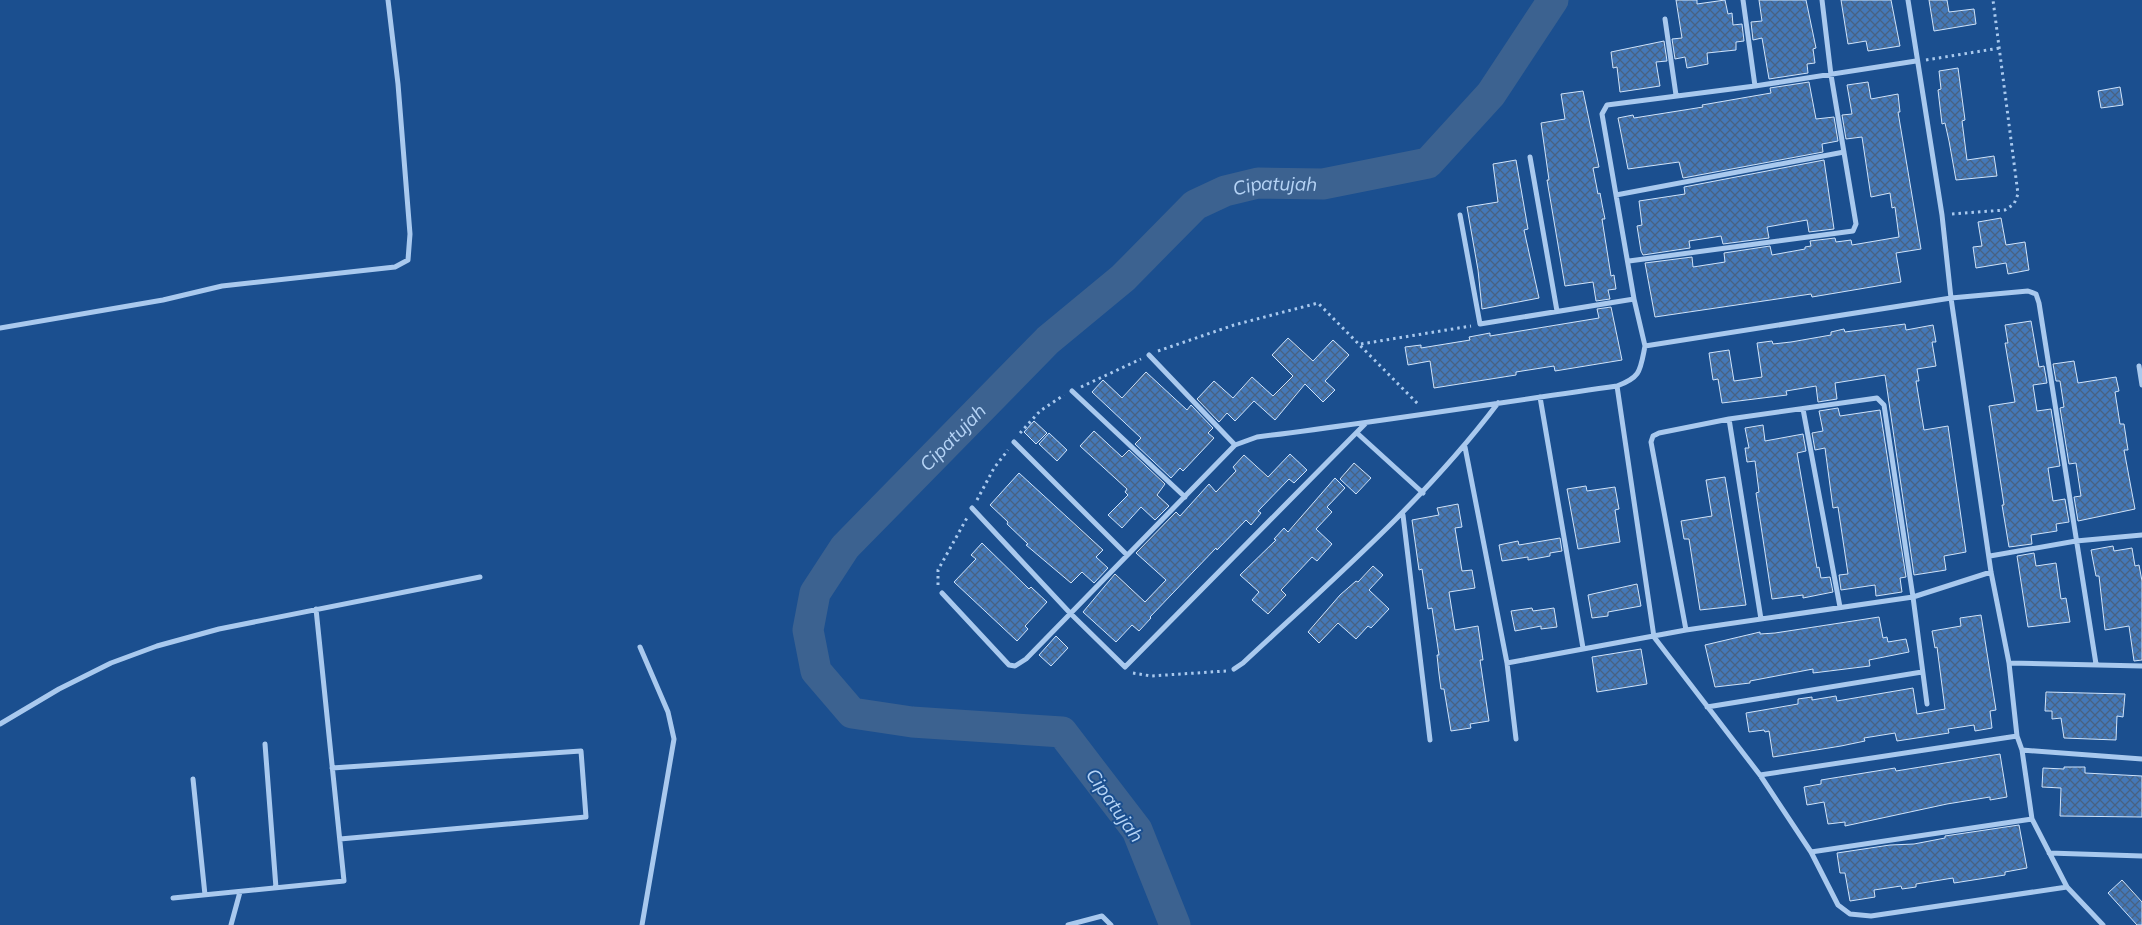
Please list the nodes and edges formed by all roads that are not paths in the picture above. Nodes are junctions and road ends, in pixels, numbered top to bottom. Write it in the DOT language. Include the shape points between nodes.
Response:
graph roads {
  1 [pos="388,0"];
  2 [pos="1743,0"];
  3 [pos="1822,0"];
  4 [pos="1908,0"];
  5 [pos="1665,19"];
  6 [pos="1916,61"];
  7 [pos="1831,75"];
  8 [pos="1755,86"];
  9 [pos="1676,96"];
  10 [pos="1844,152"];
  11 [pos="1530,157"];
  12 [pos="1616,195"];
  13 [pos="1460,215"];
  14 [pos="1629,261"];
  15 [pos="1951,298"];
  16 [pos="1634,299"];
  17 [pos="1557,311"];
  18 [pos="0,328"];
  19 [pos="1645,346"];
  20 [pos="1149,355"];
  21 [pos="2139,366"];
  22 [pos="2142,385"];
  23 [pos="1616,386"];
  24 [pos="1072,391"];
  25 [pos="1540,397"];
  26 [pos="1498,404"];
  27 [pos="1803,409"];
  28 [pos="1729,419"];
  29 [pos="1366,424"];
  30 [pos="1357,433"];
  31 [pos="1014,442"];
  32 [pos="1235,445"];
  33 [pos="1465,447"];
  34 [pos="1423,493"];
  35 [pos="1185,496"];
  36 [pos="972,508"];
  37 [pos="1403,515"];
  38 [pos="2142,534"];
  39 [pos="2076,541"];
  40 [pos="1127,555"];
  41 [pos="1990,556"];
  42 [pos="1991,572"];
  43 [pos="480,577"];
  44 [pos="942,593"];
  45 [pos="1914,597"];
  46 [pos="1840,607"];
  47 [pos="316,609"];
  48 [pos="1070,613"];
  49 [pos="1761,620"];
  50 [pos="1686,630"];
  51 [pos="1654,637"];
  52 [pos="640,647"];
  53 [pos="1582,648"];
  54 [pos="1507,663"];
  55 [pos="2009,663"];
  56 [pos="2096,664"];
  57 [pos="2142,666"];
  58 [pos="1234,669"];
  59 [pos="1922,672"];
  60 [pos="1927,704"];
  61 [pos="1708,707"];
  62 [pos="0,724"];
  63 [pos="2018,736"];
  64 [pos="1516,739"];
  65 [pos="1430,740"];
  66 [pos="264,744"];
  67 [pos="2022,750"];
  68 [pos="2142,760"];
  69 [pos="332,768"];
  70 [pos="1760,775"];
  71 [pos="193,779"];
  72 [pos="2032,819"];
  73 [pos="340,839"];
  74 [pos="1811,852"];
  75 [pos="2049,854"];
  76 [pos="2142,856"];
  77 [pos="2067,887"];
  78 [pos="276,888"];
  79 [pos="240,892"];
  80 [pos="205,895"];
  81 [pos="173,898"];
  82 [pos="231,925"];
  83 [pos="642,925"];
  84 [pos="1068,925"];
  85 [pos="1111,925"];
  86 [pos="2103,925"];
  1 -- 18 [label="street" via="410,234 408,260 395,267 222,286 163,300"];
  2 -- 8 [label="street"];
  3 -- 7 [label="street"];
  4 -- 6 [label="street"];
  5 -- 9 [label="street"];
  6 -- 7 [label="street"];
  6 -- 15 [label="street" via="1942,215"];
  7 -- 8 [label="street"];
  7 -- 10 [label="street"];
  8 -- 9 [label="street"];
  9 -- 12 [label="street" via="1605,107 1602,114"];
  10 -- 12 [label="street"];
  10 -- 14 [label="street" via="1856,224 1850,234"];
  11 -- 17 [label="street"];
  12 -- 14 [label="street"];
  13 -- 17 [label="street" via="1480,324"];
  14 -- 16 [label="street"];
  15 -- 19 [label="street"];
  15 -- 39 [label="street" via="2028,291 2038,296"];
  15 -- 41 [label="street"];
  16 -- 17 [label="street"];
  16 -- 19 [label="street"];
  19 -- 23 [label="street" via="1638,374"];
  20 -- 32 [label="street"];
  21 -- 22 [label="street"];
  23 -- 25 [label="street"];
  23 -- 51 [label="street"];
  24 -- 35 [label="street"];
  25 -- 26 [label="street"];
  25 -- 53 [label="street"];
  26 -- 29 [label="street"];
  26 -- 33 [label="street"];
  27 -- 28 [label="street"];
  27 -- 45 [label="street" via="1874,398 1883,402"];
  27 -- 46 [label="street"];
  28 -- 49 [label="street"];
  28 -- 50 [label="street" via="1659,432 1651,439"];
  29 -- 30 [label="street"];
  29 -- 32 [label="street" via="1257,437"];
  30 -- 34 [label="street"];
  30 -- 48 [label="street" via="1125,667"];
  31 -- 40 [label="street"];
  32 -- 35 [label="street"];
  33 -- 34 [label="street"];
  33 -- 54 [label="street"];
  34 -- 37 [label="street"];
  35 -- 40 [label="street"];
  36 -- 48 [label="street"];
  37 -- 58 [label="street"];
  37 -- 65 [label="street"];
  38 -- 39 [label="street"];
  39 -- 41 [label="street"];
  39 -- 56 [label="street"];
  40 -- 48 [label="street"];
  41 -- 42 [label="street"];
  42 -- 45 [label="street"];
  42 -- 55 [label="street"];
  43 -- 47 [label="street"];
  44 -- 48 [label="street" via="1012,666 1026,659"];
  45 -- 46 [label="street"];
  45 -- 59 [label="street"];
  46 -- 49 [label="street"];
  47 -- 62 [label="street" via="219,628 157,646 102,667"];
  47 -- 69 [label="street"];
  49 -- 50 [label="street"];
  50 -- 51 [label="street"];
  51 -- 53 [label="street"];
  51 -- 61 [label="street"];
  52 -- 83 [label="street" via="668,712 674,739"];
  53 -- 54 [label="street"];
  54 -- 64 [label="street"];
  55 -- 56 [label="street"];
  55 -- 63 [label="street"];
  56 -- 57 [label="street"];
  59 -- 60 [label="street"];
  59 -- 61 [label="street"];
  61 -- 70 [label="street"];
  63 -- 67 [label="street"];
  63 -- 70 [label="street"];
  66 -- 78 [label="street"];
  67 -- 68 [label="street"];
  67 -- 72 [label="street"];
  69 -- 73 [label="street"];
  69 -- 73 [label="street" via="581,751 586,817"];
  70 -- 74 [label="street"];
  71 -- 80 [label="street"];
  72 -- 74 [label="street"];
  72 -- 75 [label="street"];
  73 -- 78 [label="street" via="344,881"];
  74 -- 77 [label="street" via="1838,905 1856,916 1882,915"];
  75 -- 76 [label="street"];
  75 -- 77 [label="street"];
  77 -- 86 [label="street"];
  78 -- 79 [label="street"];
  79 -- 80 [label="street"];
  79 -- 82 [label="street"];
  80 -- 81 [label="street"];
  84 -- 85 [label="street" via="1102,916"];
}
